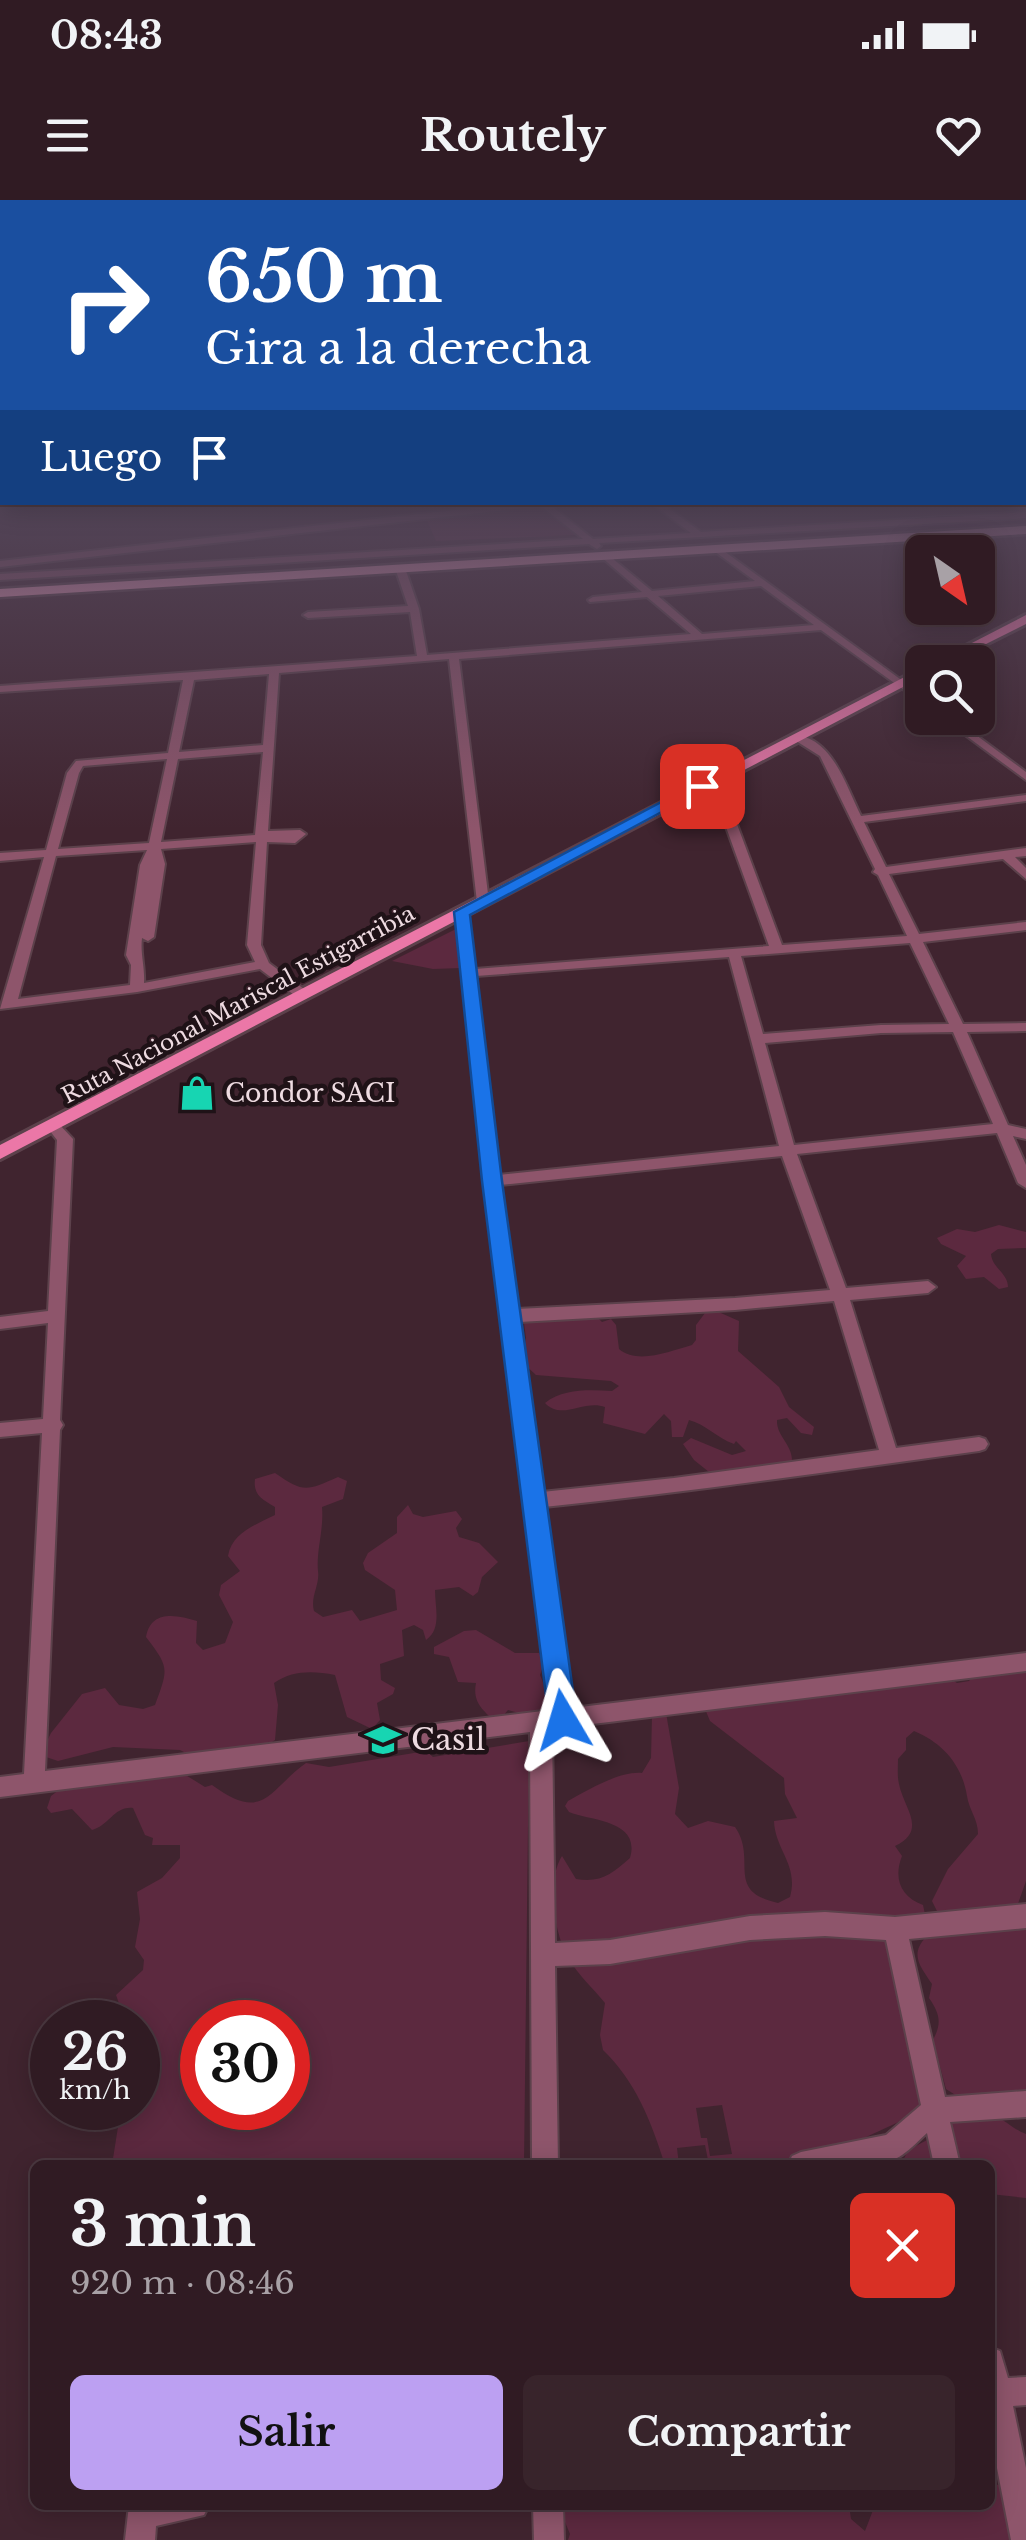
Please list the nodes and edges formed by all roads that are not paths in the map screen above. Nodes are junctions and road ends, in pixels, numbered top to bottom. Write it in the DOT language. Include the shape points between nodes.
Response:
graph roads {
  1 [pos="382,611"];
  2 [pos="414,611"];
  3 [pos="670,611"];
  4 [pos="802,611"];
  5 [pos="308,614"];
  6 [pos="1026,619"];
  7 [pos="824,627"];
  8 [pos="700,636"];
  9 [pos="975,645"];
  10 [pos="454,656"];
  11 [pos="422,658"];
  12 [pos="274,670"];
  13 [pos="189,677"];
  14 [pos="905,681"];
  15 [pos="901,683"];
  16 [pos="905,686"];
  17 [pos="0,689"];
  18 [pos="969,735"];
  19 [pos="796,737"];
  20 [pos="268,748"];
  21 [pos="170,756"];
  22 [pos="1026,756"];
  23 [pos="1001,758"];
  24 [pos="1026,777"];
  25 [pos="702,786"];
  26 [pos="1026,798"];
  27 [pos="855,820"];
  28 [pos="261,836"];
  29 [pos="154,847"];
  30 [pos="1026,852"];
  31 [pos="51,853"];
  32 [pos="1006,855"];
  33 [pos="0,856"];
  34 [pos="879,872"];
  35 [pos="1026,875"];
  36 [pos="483,902"];
  37 [pos="462,912"];
  38 [pos="1026,926"];
  39 [pos="913,939"];
  40 [pos="777,949"];
  41 [pos="734,952"];
  42 [pos="263,965"];
  43 [pos="470,973"];
  44 [pos="137,988"];
  45 [pos="303,995"];
  46 [pos="5,1005"];
  47 [pos="1026,1027"];
  48 [pos="959,1030"];
  49 [pos="757,1039"];
  50 [pos="53,1126"];
  51 [pos="1000,1128"];
  52 [pos="1026,1134"];
  53 [pos="786,1148"];
  54 [pos="0,1153"];
  55 [pos="492,1181"];
  56 [pos="1026,1183"];
  57 [pos="928,1288"];
  58 [pos="840,1294"];
  59 [pos="58,1316"];
  60 [pos="510,1316"];
  61 [pos="0,1323"];
  62 [pos="54,1425"];
  63 [pos="0,1430"];
  64 [pos="979,1444"];
  65 [pos="890,1457"];
  66 [pos="536,1500"];
  67 [pos="1026,1662"];
  68 [pos="552,1721"];
  69 [pos="34,1784"];
  70 [pos="0,1787"];
  71 [pos="1026,1916"];
  72 [pos="894,1929"];
  73 [pos="543,1955"];
  74 [pos="1026,2104"];
  75 [pos="934,2110"];
  76 [pos="545,2160"];
  77 [pos="826,2160"];
  78 [pos="945,2160"];
  79 [pos="995,2367"];
  80 [pos="1012,2392"];
  81 [pos="175,2510"];
  82 [pos="548,2510"];
  83 [pos="142,2519"];
  84 [pos="548,2540"];
  85 [pos="1026,2540"];
  1 -- 5 [label="street"];
  2 -- 11 [label="street"];
  3 -- 8 [label="street"];
  4 -- 7 [label="street"];
  6 -- 9 [label="main road"];
  7 -- 8 [label="street"];
  7 -- 15 [label="street"];
  8 -- 10 [label="street"];
  10 -- 11 [label="street"];
  10 -- 36 [label="street"];
  11 -- 12 [label="street"];
  12 -- 13 [label="street"];
  12 -- 20 [label="street"];
  13 -- 17 [label="street"];
  13 -- 21 [label="street"];
  14 -- 15 [label="main road, Ruta Nacional Mariscal Estigarribia"];
  15 -- 16 [label="street"];
  15 -- 19 [label="main road, Ruta Nacional Mariscal Estigarribia"];
  18 -- 23 [label="street"];
  19 -- 25 [label="main road, Ruta Nacional Mariscal Estigarribia"];
  19 -- 27 [label="street" via="824,754"];
  20 -- 21 [label="street"];
  20 -- 28 [label="street"];
  21 -- 29 [label="street"];
  21 -- 31 [label="street" via="80,763"];
  22 -- 23 [label="street"];
  23 -- 24 [label="street"];
  25 -- 36 [label="main road, Ruta Nacional Mariscal Estigarribia"];
  25 -- 40 [label="street" via="722,800"];
  26 -- 27 [label="street"];
  27 -- 34 [label="street"];
  28 -- 29 [label="street"];
  28 -- 42 [label="street" via="254,945"];
  29 -- 31 [label="street"];
  29 -- 44 [label="street" via="159,864"];
  30 -- 32 [label="street"];
  31 -- 33 [label="street"];
  31 -- 46 [label="street"];
  32 -- 34 [label="street"];
  32 -- 35 [label="street"];
  34 -- 39 [label="street"];
  36 -- 37 [label="main road, Ruta Nacional Mariscal Estigarribia"];
  37 -- 43 [label="street"];
  37 -- 45 [label="main road, Ruta Nacional Mariscal Estigarribia"];
  38 -- 39 [label="street"];
  39 -- 40 [label="street"];
  39 -- 48 [label="street"];
  40 -- 41 [label="street"];
  41 -- 43 [label="street"];
  41 -- 49 [label="street"];
  42 -- 44 [label="street"];
  42 -- 45 [label="street"];
  43 -- 55 [label="street"];
  44 -- 46 [label="street"];
  45 -- 50 [label="main road, Ruta Nacional Mariscal Estigarribia"];
  47 -- 48 [label="street"];
  48 -- 49 [label="street"];
  48 -- 51 [label="street"];
  49 -- 53 [label="street"];
  50 -- 54 [label="main road, Ruta Nacional Mariscal Estigarribia"];
  50 -- 59 [label="street" via="65,1139"];
  51 -- 52 [label="street"];
  51 -- 53 [label="street"];
  51 -- 56 [label="street"];
  53 -- 55 [label="street"];
  53 -- 58 [label="street"];
  55 -- 60 [label="street"];
  57 -- 58 [label="street"];
  58 -- 60 [label="street"];
  58 -- 65 [label="street"];
  59 -- 61 [label="street"];
  59 -- 62 [label="street"];
  60 -- 66 [label="street"];
  62 -- 63 [label="street"];
  62 -- 69 [label="street"];
  64 -- 65 [label="street"];
  65 -- 66 [label="street"];
  66 -- 68 [label="street"];
  67 -- 68 [label="street"];
  68 -- 69 [label="street"];
  68 -- 73 [label="street"];
  69 -- 70 [label="street"];
  71 -- 72 [label="street"];
  72 -- 73 [label="street" via="750,1928 610,1952"];
  72 -- 75 [label="street"];
  73 -- 76 [label="street"];
  74 -- 75 [label="street"];
  75 -- 77 [label="street" via="892,2147"];
  75 -- 78 [label="street"];
  79 -- 80 [label="street"];
  80 -- 85 [label="street"];
  81 -- 83 [label="street"];
  82 -- 84 [label="street"];
}
